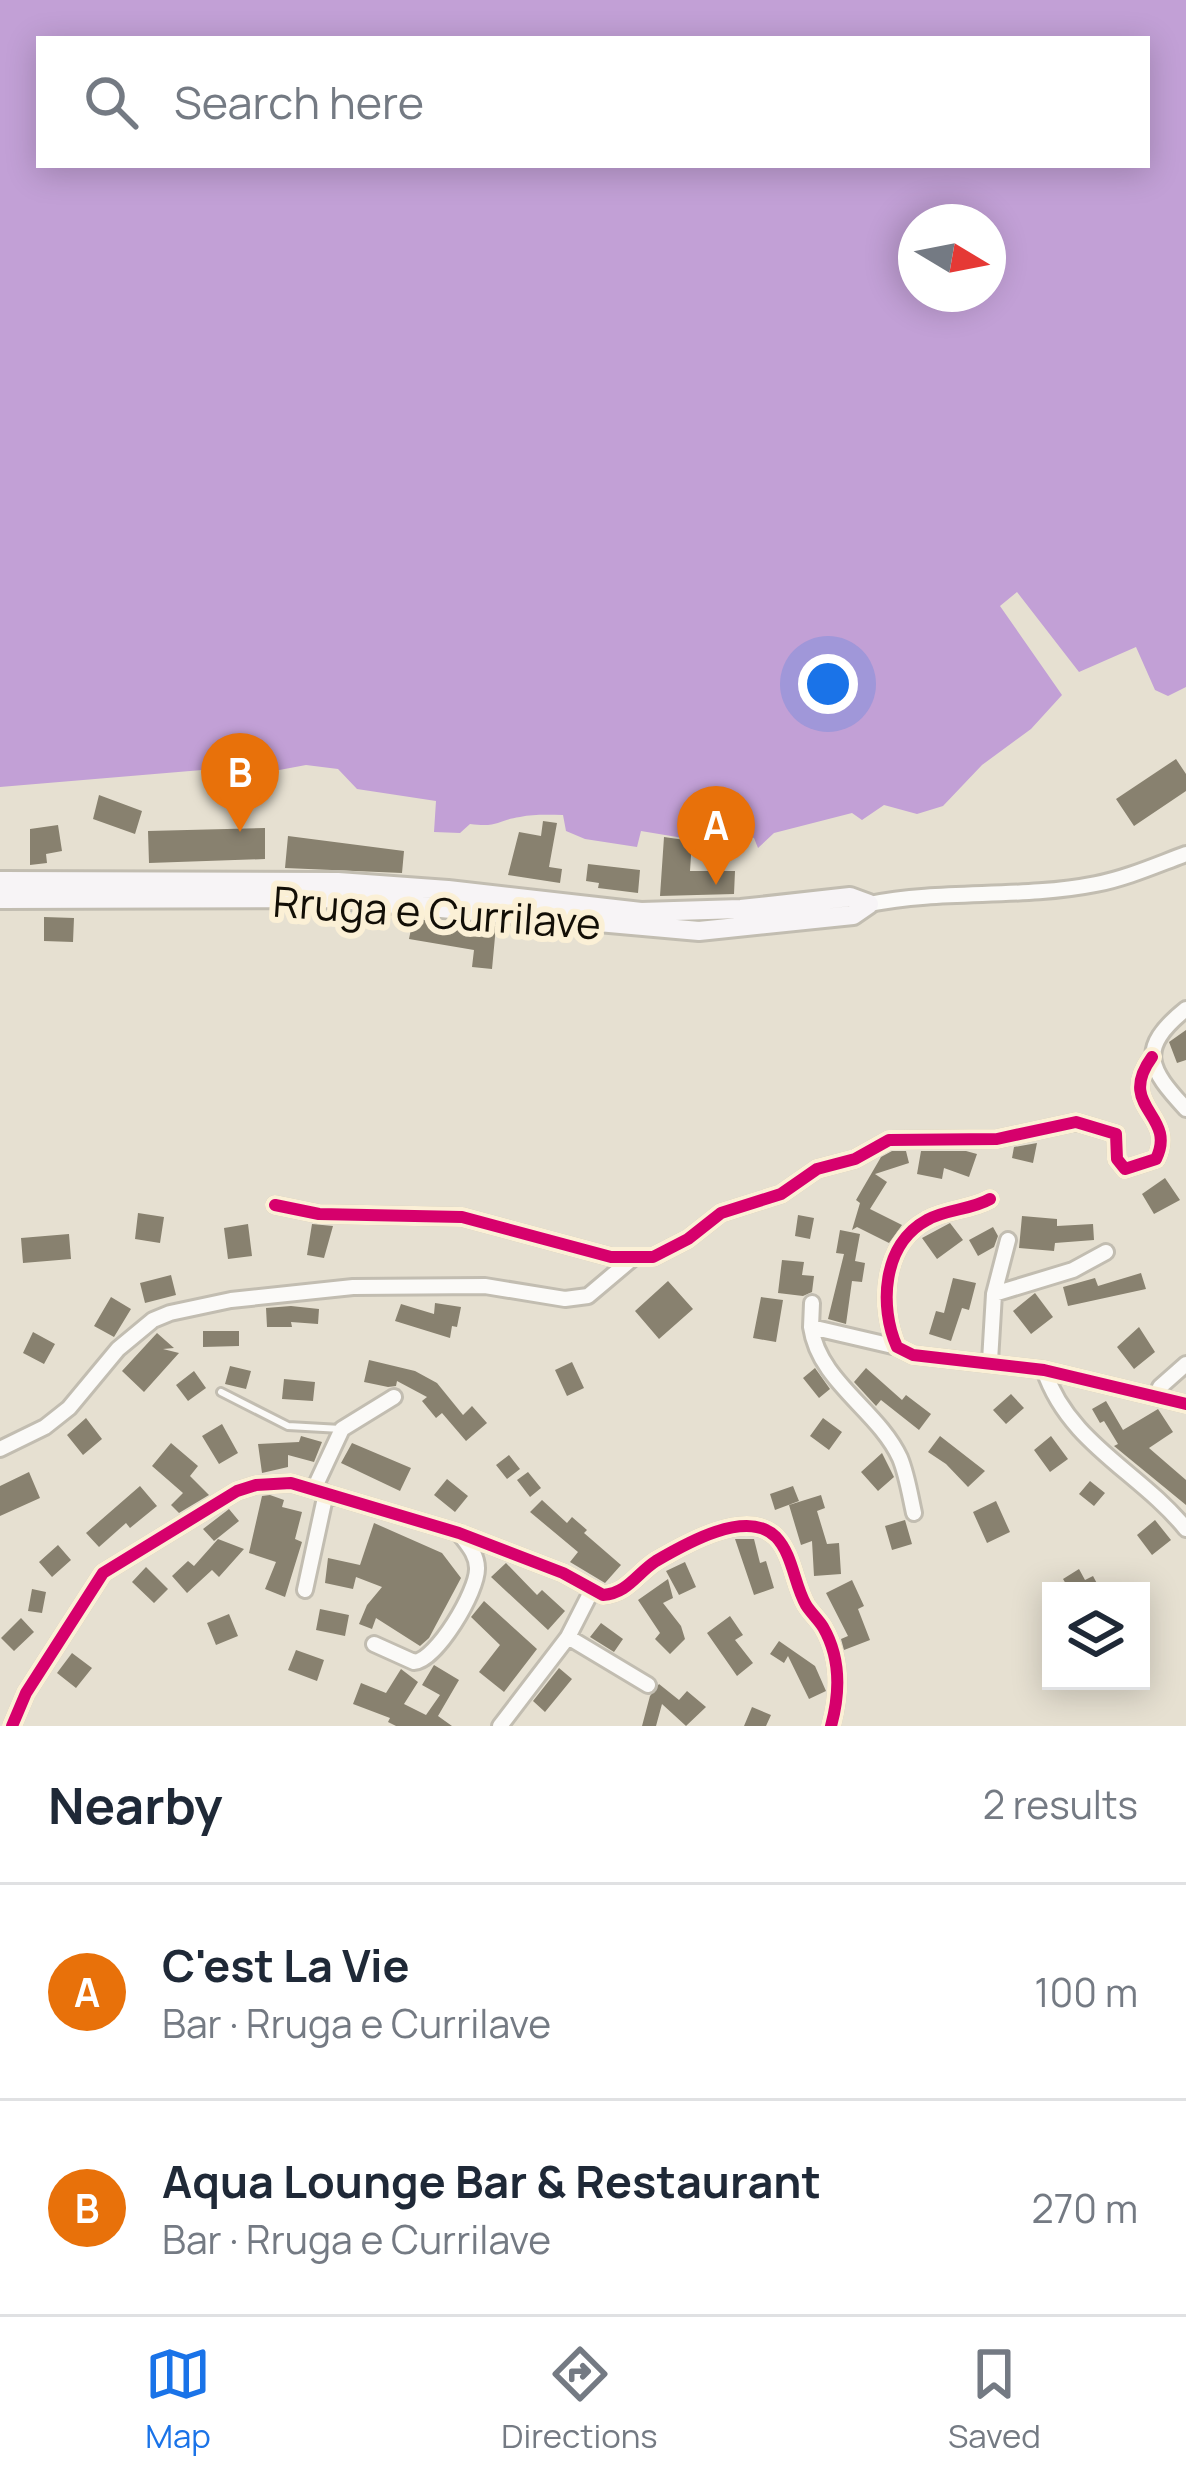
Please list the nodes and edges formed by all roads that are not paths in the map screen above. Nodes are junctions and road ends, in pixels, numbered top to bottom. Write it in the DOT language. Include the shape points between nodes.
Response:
graph roads {
  1 [pos="1185,854"];
  2 [pos="0,880"];
  3 [pos="0,899"];
  4 [pos="868,904"];
  5 [pos="1186,1009"];
  6 [pos="1152,1057"];
  7 [pos="1186,1108"];
  8 [pos="990,1199"];
  9 [pos="275,1205"];
  10 [pos="1009,1240"];
  11 [pos="1106,1252"];
  12 [pos="634,1257"];
  13 [pos="994,1294"];
  14 [pos="812,1303"];
  15 [pos="811,1327"];
  16 [pos="897,1347"];
  17 [pos="990,1361"];
  18 [pos="1186,1364"];
  19 [pos="1044,1370"];
  20 [pos="221,1392"];
  21 [pos="1157,1396"];
  22 [pos="394,1397"];
  23 [pos="1186,1404"];
  24 [pos="342,1430"];
  25 [pos="0,1449"];
  26 [pos="320,1491"];
  27 [pos="914,1513"];
  28 [pos="1186,1529"];
  29 [pos="459,1533"];
  30 [pos="305,1590"];
  31 [pos="592,1590"];
  32 [pos="568,1637"];
  33 [pos="374,1644"];
  34 [pos="648,1685"];
  35 [pos="11,1726"];
  36 [pos="500,1726"];
  37 [pos="831,1726"];
  1 -- 4 [label="street, Rruga e Currilave" via="1091,885"];
  2 -- 4 [label="main road, Rruga e Currilave" via="338,882 640,912 850,897"];
  3 -- 4 [label="main road, Rruga e Currilave" via="329,898 699,931 853,915"];
  5 -- 6 [label="street"];
  6 -- 7 [label="street" via="1157,1078"];
  6 -- 12 [label="street" via="1138,1091 1159,1128 1156,1159 1125,1169 1116,1134 1076,1122 998,1138 889,1140 765,1201 722,1213 653,1257"];
  8 -- 16 [label="street" via="925,1220 897,1254 885,1301"];
  9 -- 12 [label="street" via="320,1214 462,1217"];
  10 -- 13 [label="street"];
  11 -- 13 [label="street"];
  12 -- 25 [label="street" via="588,1296 565,1299 485,1286 353,1287 170,1313 136,1331 57,1418"];
  13 -- 17 [label="street"];
  14 -- 15 [label="street"];
  15 -- 16 [label="street"];
  15 -- 27 [label="street" via="824,1361 899,1456"];
  16 -- 17 [label="street"];
  17 -- 19 [label="street"];
  18 -- 21 [label="street"];
  19 -- 21 [label="street"];
  19 -- 28 [label="street" via="1053,1397 1086,1440"];
  20 -- 24 [label="lane" via="288,1426"];
  21 -- 23 [label="street"];
  22 -- 24 [label="street"];
  24 -- 26 [label="street"];
  26 -- 29 [label="street"];
  26 -- 30 [label="street"];
  26 -- 35 [label="street" via="276,1483 237,1491 104,1573"];
  29 -- 31 [label="street"];
  29 -- 33 [label="street" via="477,1559 474,1591 429,1658 414,1663"];
  31 -- 32 [label="street"];
  31 -- 37 [label="street" via="625,1590 652,1564 740,1525 772,1533 835,1653 839,1698"];
  32 -- 34 [label="street"];
  32 -- 36 [label="street"];
}
